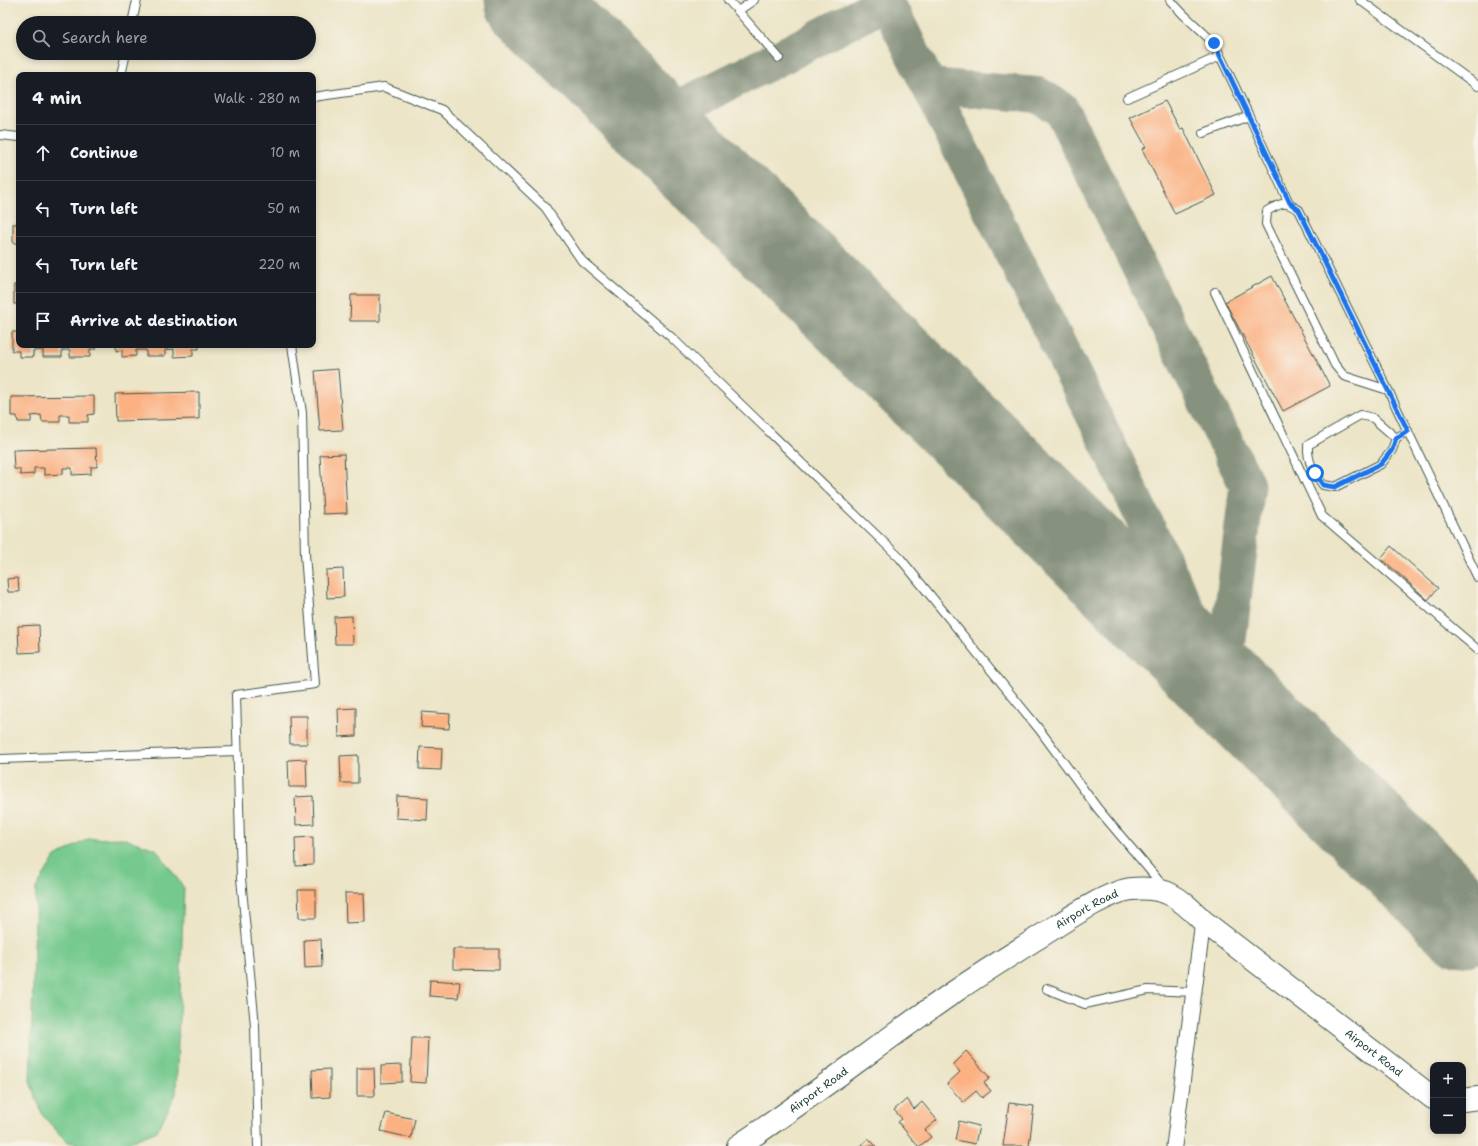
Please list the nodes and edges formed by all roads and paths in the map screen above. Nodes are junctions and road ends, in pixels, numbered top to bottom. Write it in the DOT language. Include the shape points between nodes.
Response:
graph roads {
  1 [pos="137,0"];
  2 [pos="728,0"];
  3 [pos="754,0"];
  4 [pos="1170,0"];
  5 [pos="1360,0"];
  6 [pos="738,11"];
  7 [pos="134,16"];
  8 [pos="1220,56"];
  9 [pos="779,58"];
  10 [pos="124,60"];
  11 [pos="122,72"];
  12 [pos="1478,86"];
  13 [pos="316,97"];
  14 [pos="1127,98"];
  15 [pos="1249,116"];
  16 [pos="1203,133"];
  17 [pos="0,135"];
  18 [pos="16,137"];
  19 [pos="1290,203"];
  20 [pos="1216,292"];
  21 [pos="292,348"];
  22 [pos="1388,390"];
  23 [pos="1408,431"];
  24 [pos="1396,438"];
  25 [pos="1478,578"];
  26 [pos="1478,650"];
  27 [pos="237,751"];
  28 [pos="0,759"];
  29 [pos="1169,893"];
  30 [pos="1203,921"];
  31 [pos="1048,988"];
  32 [pos="1194,992"];
  33 [pos="1430,1096"];
  34 [pos="1478,1098"];
  35 [pos="1466,1100"];
  36 [pos="258,1146"];
  37 [pos="738,1146"];
  38 [pos="1174,1146"];
  1 -- 7 [label="lane"];
  2 -- 6 [label="lane"];
  3 -- 6 [label="lane"];
  4 -- 8 [label="lane" via="1214,43"];
  5 -- 12 [label="lane"];
  6 -- 9 [label="lane"];
  8 -- 14 [label="lane"];
  8 -- 15 [label="lane"];
  10 -- 11 [label="lane"];
  13 -- 29 [label="lane" via="384,87 442,110 545,207 582,261 671,337 900,558 1039,729 1098,808"];
  15 -- 16 [label="lane"];
  15 -- 19 [label="lane"];
  17 -- 18 [label="lane"];
  19 -- 22 [label="lane" via="1299,210"];
  19 -- 22 [label="lane" via="1280,203 1266,211 1266,224 1335,364 1344,376"];
  20 -- 26 [label="lane" via="1322,516"];
  21 -- 27 [label="lane" via="302,413 305,554 315,684 236,695"];
  22 -- 23 [label="lane"];
  23 -- 24 [label="lane"];
  23 -- 25 [label="lane"];
  24 -- 24 [label="lane" via="1392,450 1381,464 1335,487 1323,485 1308,457 1308,445 1360,415 1373,418"];
  27 -- 28 [label="lane"];
  27 -- 36 [label="lane" via="241,878 255,1026"];
  29 -- 30 [label="main road, Airport Road" via="1181,900"];
  29 -- 37 [label="main road, Airport Road" via="1153,888 1131,889 1110,895 1064,921 960,988 781,1118"];
  30 -- 32 [label="street"];
  30 -- 33 [label="main road, Airport Road"];
  31 -- 32 [label="lane" via="1085,1004 1148,990"];
  32 -- 38 [label="street"];
  34 -- 35 [label="main road"];
}
